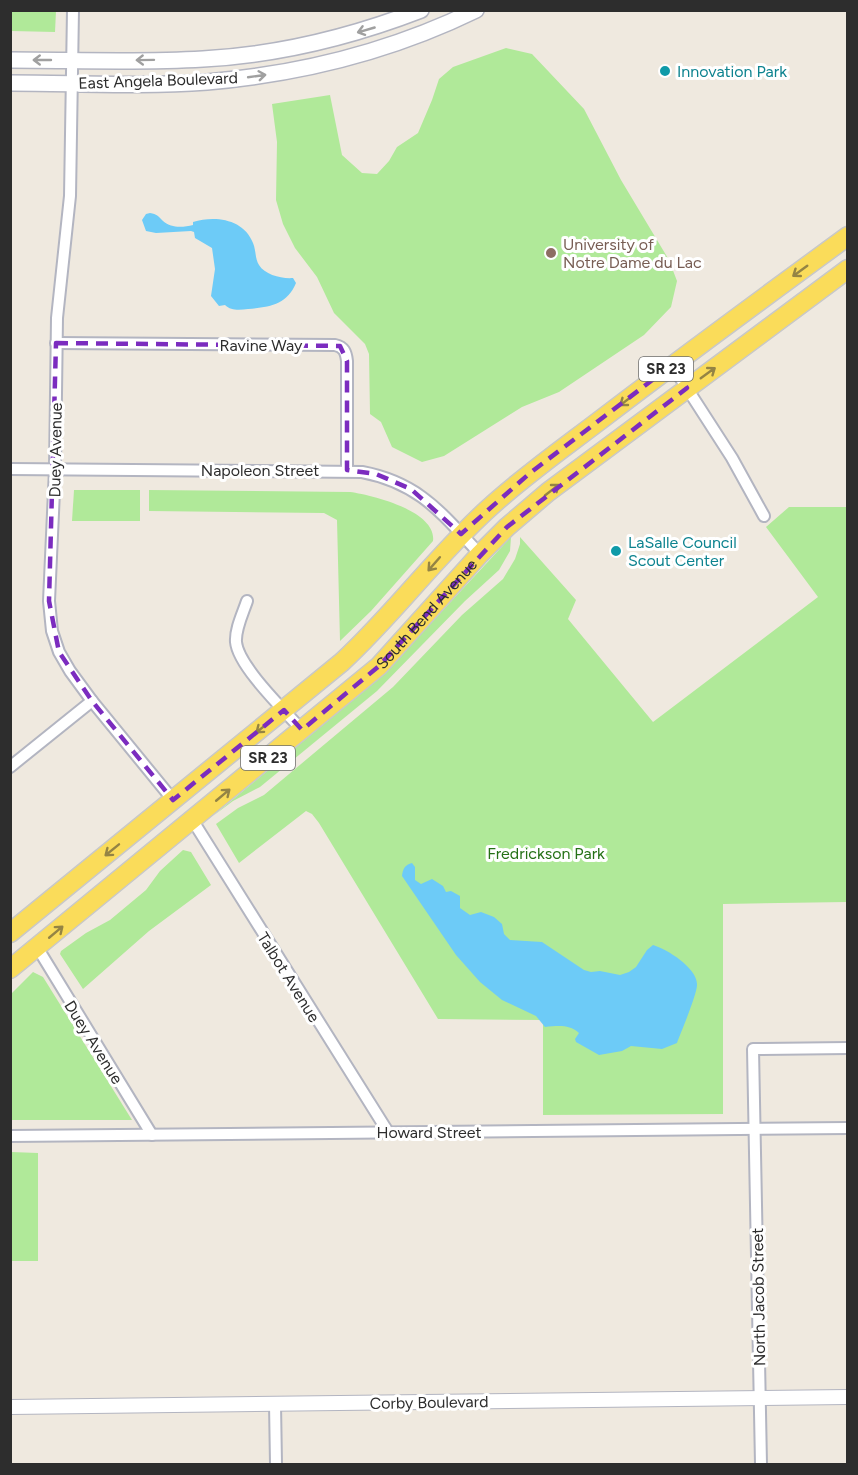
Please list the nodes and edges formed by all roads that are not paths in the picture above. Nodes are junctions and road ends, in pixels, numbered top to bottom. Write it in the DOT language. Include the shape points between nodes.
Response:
graph roads {
  1 [pos="73,10"];
  2 [pos="421,10"];
  3 [pos="476,10"];
  4 [pos="10,60"];
  5 [pos="74,60"];
  6 [pos="10,82"];
  7 [pos="73,83"];
  8 [pos="848,236"];
  9 [pos="848,269"];
  10 [pos="56,343"];
  11 [pos="672,365"];
  12 [pos="687,388"];
  13 [pos="10,469"];
  14 [pos="55,469"];
  15 [pos="347,470"];
  16 [pos="764,516"];
  17 [pos="461,534"];
  18 [pos="480,554"];
  19 [pos="247,602"];
  20 [pos="92,701"];
  21 [pos="284,710"];
  22 [pos="302,730"];
  23 [pos="10,767"];
  24 [pos="173,800"];
  25 [pos="193,821"];
  26 [pos="10,933"];
  27 [pos="37,948"];
  28 [pos="10,969"];
  29 [pos="848,1048"];
  30 [pos="848,1128"];
  31 [pos="754,1129"];
  32 [pos="388,1132"];
  33 [pos="152,1135"];
  34 [pos="10,1136"];
  35 [pos="848,1396"];
  36 [pos="761,1398"];
  37 [pos="275,1404"];
  38 [pos="10,1407"];
  39 [pos="276,1464"];
  40 [pos="761,1464"];
  1 -- 5 [label="street, Duey Avenue"];
  2 -- 5 [label="main road, East Angela Boulevard, one-way" via="368,29 267,52 204,59"];
  7 -- 3 [label="main road, East Angela Boulevard, one-way" via="206,82 313,67 379,49"];
  5 -- 4 [label="main road, East Angela Boulevard, one-way"];
  5 -- 7 [label="street, Duey Avenue"];
  6 -- 7 [label="main road, East Angela Boulevard"];
  7 -- 10 [label="street, Duey Avenue" via="70,196"];
  8 -- 11 [label="main road, South Bend Avenue / SR 23, one-way"];
  12 -- 9 [label="main road, South Bend Avenue / SR 23, one-way"];
  10 -- 14 [label="street, Duey Avenue"];
  10 -- 15 [label="street, Ravine Way" via="340,346 347,361"];
  11 -- 12 [label="street"];
  11 -- 17 [label="main road, South Bend Avenue / SR 23, one-way" via="530,473"];
  12 -- 16 [label="street"];
  18 -- 12 [label="main road, South Bend Avenue / SR 23, one-way" via="548,492"];
  13 -- 14 [label="street, Napoleon Street"];
  14 -- 15 [label="street, Napoleon Street"];
  14 -- 20 [label="street, Duey Avenue" via="49,601 52,631 59,652"];
  15 -- 17 [label="street, Napoleon Street" via="376,474 411,489 427,499"];
  17 -- 18 [label="street, Napoleon Street"];
  17 -- 21 [label="main road, South Bend Avenue / SR 23, one-way" via="367,639"];
  18 -- 22 [label="main road, South Bend Avenue / SR 23" via="379,666"];
  19 -- 21 [label="street" via="237,630 239,653"];
  20 -- 23 [label="street"];
  20 -- 24 [label="street, Duey Avenue"];
  21 -- 22 [label="street"];
  21 -- 24 [label="main road, South Bend Avenue / SR 23, one-way"];
  25 -- 22 [label="main road, South Bend Avenue / SR 23, one-way"];
  24 -- 26 [label="main road, South Bend Avenue / SR 23, one-way"];
  27 -- 25 [label="main road, South Bend Avenue / SR 23, one-way"];
  25 -- 32 [label="street, Talbot Avenue"];
  27 -- 28 [label="main road, South Bend Avenue / SR 23"];
  27 -- 33 [label="street, Duey Avenue"];
  29 -- 31 [label="street, North Jacob Street" via="753,1049"];
  30 -- 31 [label="street, Howard Street"];
  31 -- 32 [label="street, Howard Street"];
  31 -- 36 [label="street, North Jacob Street"];
  32 -- 33 [label="street, Howard Street"];
  33 -- 34 [label="street, Howard Street"];
  35 -- 36 [label="street, Corby Boulevard"];
  36 -- 37 [label="street, Corby Boulevard"];
  36 -- 40 [label="street, North Jacob Street"];
  37 -- 38 [label="street, Corby Boulevard"];
  37 -- 39 [label="street"];
}
